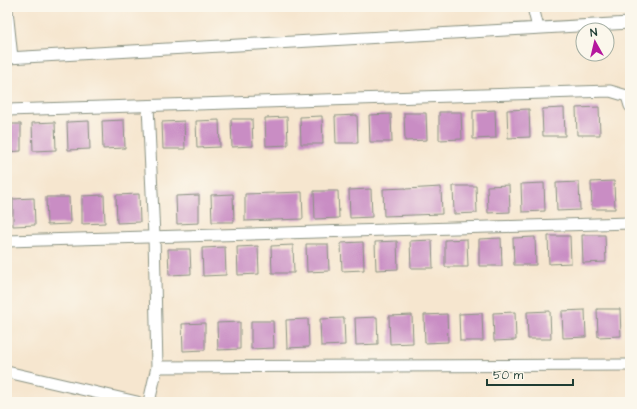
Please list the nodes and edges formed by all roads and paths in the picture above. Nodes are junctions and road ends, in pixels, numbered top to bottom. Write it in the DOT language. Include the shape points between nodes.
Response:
graph roads {
  1 [pos="534,7"];
  2 [pos="7,10"];
  3 [pos="630,23"];
  4 [pos="538,28"];
  5 [pos="10,58"];
  6 [pos="148,106"];
  7 [pos="630,106"];
  8 [pos="7,110"];
  9 [pos="630,223"];
  10 [pos="154,236"];
  11 [pos="7,241"];
  12 [pos="630,365"];
  13 [pos="158,367"];
  14 [pos="7,372"];
  15 [pos="137,402"];
  16 [pos="149,402"];
  1 -- 4 [label="street"];
  2 -- 5 [label="street"];
  3 -- 4 [label="street"];
  4 -- 5 [label="street"];
  6 -- 7 [label="street" via="610,91 627,96"];
  6 -- 8 [label="street"];
  6 -- 10 [label="street"];
  9 -- 10 [label="street"];
  10 -- 11 [label="street"];
  10 -- 13 [label="street"];
  12 -- 13 [label="street"];
  13 -- 16 [label="street"];
  14 -- 15 [label="street"];
}
